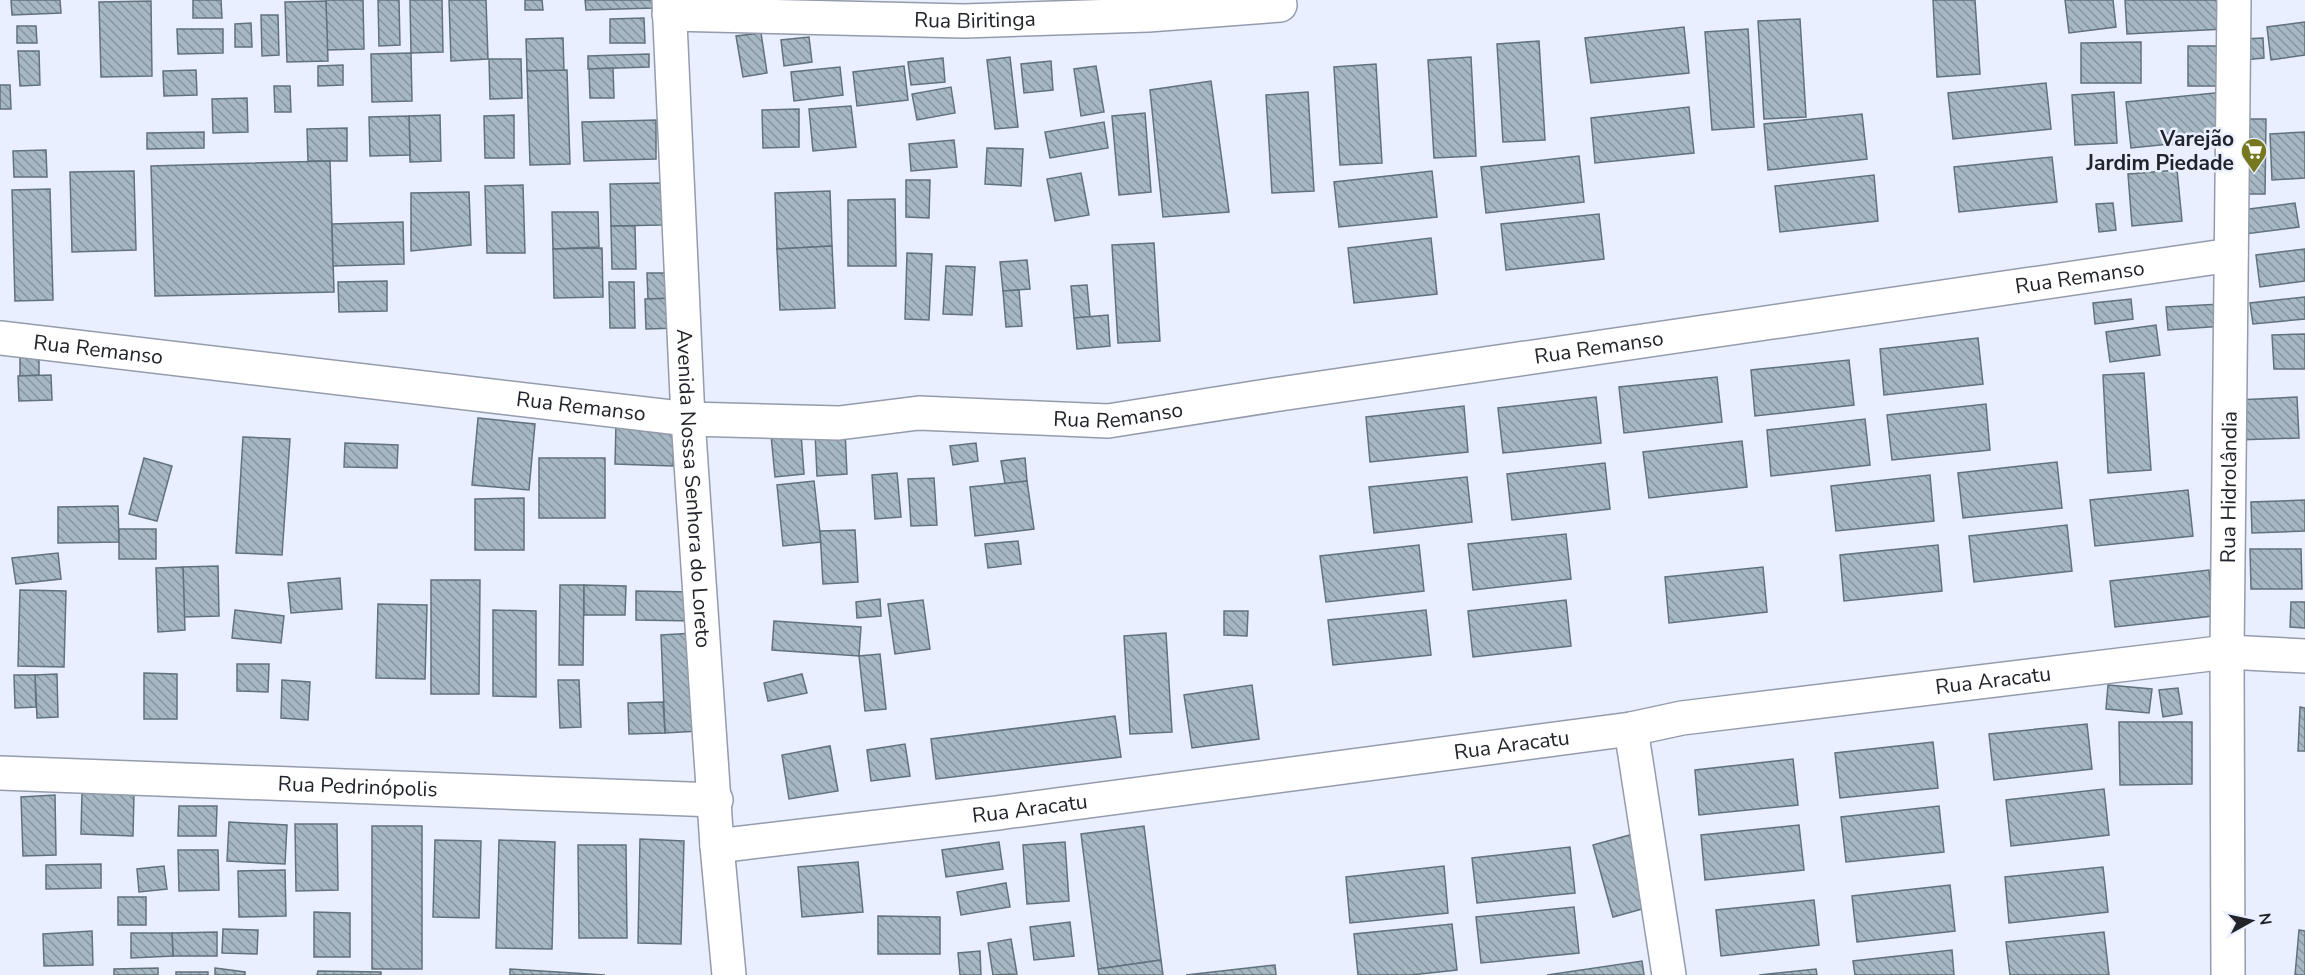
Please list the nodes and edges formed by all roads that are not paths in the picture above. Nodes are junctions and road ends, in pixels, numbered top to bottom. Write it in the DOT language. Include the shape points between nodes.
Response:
graph roads {
  1 [pos="2234,0"];
  2 [pos="1280,5"];
  3 [pos="669,7"];
  4 [pos="2231,255"];
  5 [pos="0,338"];
  6 [pos="688,419"];
  7 [pos="2226,652"];
  8 [pos="2305,656"];
  9 [pos="1631,729"];
  10 [pos="0,773"];
  11 [pos="716,800"];
  12 [pos="717,846"];
  13 [pos="729,975"];
  14 [pos="1669,975"];
  15 [pos="2228,975"];
  1 -- 4 [label="street, Rua Hidrolândia"];
  2 -- 3 [label="street, Rua Biritinga" via="1148,15 964,21"];
  3 -- 6 [label="street, Avenida Nossa Senhora do Loreto"];
  4 -- 6 [label="street, Rua Remanso" via="1108,421 920,413 839,423"];
  4 -- 7 [label="street, Rua Hidrolândia"];
  5 -- 6 [label="street, Rua Remanso"];
  6 -- 11 [label="street, Avenida Nossa Senhora do Loreto"];
  7 -- 8 [label="street, Rua Aracatu"];
  7 -- 9 [label="street, Rua Aracatu" via="1694,716"];
  7 -- 15 [label="street, Rua Hidrolândia"];
  9 -- 12 [label="street, Rua Aracatu"];
  9 -- 14 [label="street"];
  10 -- 11 [label="street, Rua Pedrinópolis"];
  11 -- 12 [label="street, Avenida Nossa Senhora do Loreto"];
  12 -- 13 [label="street, Avenida Nossa Senhora do Loreto"];
}
